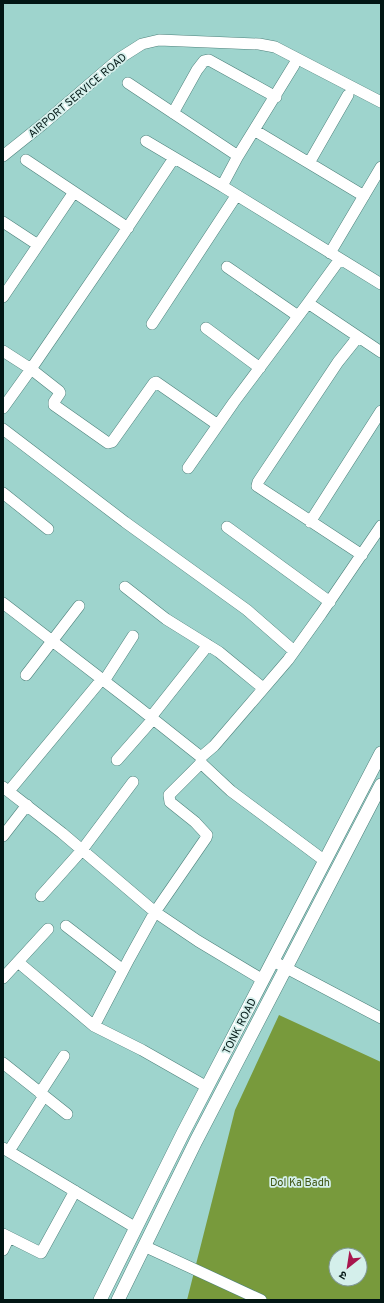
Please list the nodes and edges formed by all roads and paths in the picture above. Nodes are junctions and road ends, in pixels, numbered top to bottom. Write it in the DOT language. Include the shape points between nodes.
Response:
graph roads {
  1 [pos="294,65"];
  2 [pos="128,83"];
  3 [pos="348,95"];
  4 [pos="276,97"];
  5 [pos="381,102"];
  6 [pos="173,113"];
  7 [pos="254,130"];
  8 [pos="146,141"];
  9 [pos="3,156"];
  10 [pos="238,156"];
  11 [pos="174,158"];
  12 [pos="26,160"];
  13 [pos="309,163"];
  14 [pos="381,167"];
  15 [pos="222,186"];
  16 [pos="74,192"];
  17 [pos="236,196"];
  18 [pos="364,196"];
  19 [pos="3,222"];
  20 [pos="128,228"];
  21 [pos="38,245"];
  22 [pos="335,256"];
  23 [pos="227,267"];
  24 [pos="381,284"];
  25 [pos="5,292"];
  26 [pos="308,303"];
  27 [pos="298,316"];
  28 [pos="152,324"];
  29 [pos="206,328"];
  30 [pos="358,337"];
  31 [pos="3,351"];
  32 [pos="381,352"];
  33 [pos="260,368"];
  34 [pos="31,369"];
  35 [pos="3,408"];
  36 [pos="381,411"];
  37 [pos="218,425"];
  38 [pos="3,429"];
  39 [pos="188,468"];
  40 [pos="3,494"];
  41 [pos="310,522"];
  42 [pos="381,526"];
  43 [pos="227,527"];
  44 [pos="48,529"];
  45 [pos="362,555"];
  46 [pos="125,587"];
  47 [pos="330,602"];
  48 [pos="79,606"];
  49 [pos="4,607"];
  50 [pos="133,636"];
  51 [pos="52,641"];
  52 [pos="208,645"];
  53 [pos="294,651"];
  54 [pos="26,676"];
  55 [pos="103,680"];
  56 [pos="263,688"];
  57 [pos="152,718"];
  58 [pos="381,753"];
  59 [pos="117,760"];
  60 [pos="201,760"];
  61 [pos="133,782"];
  62 [pos="381,785"];
  63 [pos="6,789"];
  64 [pos="27,805"];
  65 [pos="3,836"];
  66 [pos="82,850"];
  67 [pos="325,861"];
  68 [pos="40,896"];
  69 [pos="155,912"];
  70 [pos="66,926"];
  71 [pos="48,929"];
  72 [pos="18,962"];
  73 [pos="273,962"];
  74 [pos="286,968"];
  75 [pos="123,970"];
  76 [pos="3,978"];
  77 [pos="263,980"];
  78 [pos="381,1018"];
  79 [pos="94,1026"];
  80 [pos="64,1056"];
  81 [pos="3,1063"];
  82 [pos="207,1087"];
  83 [pos="42,1095"];
  84 [pos="67,1114"];
  85 [pos="6,1150"];
  86 [pos="75,1192"];
  87 [pos="136,1228"];
  88 [pos="6,1236"];
  89 [pos="144,1246"];
  90 [pos="3,1250"];
  91 [pos="100,1300"];
  92 [pos="118,1300"];
  93 [pos="261,1300"];
  1 -- 4 [label="street"];
  2 -- 6 [label="street"];
  3 -- 13 [label="street"];
  4 -- 6 [label="street" via="210,60 204,62 197,70"];
  4 -- 7 [label="street"];
  5 -- 9 [label="street, AIRPORT SERVICE ROAD" via="275,47 259,44 159,40 142,44 120,58"];
  6 -- 10 [label="street"];
  7 -- 10 [label="street"];
  7 -- 13 [label="street"];
  8 -- 11 [label="street"];
  10 -- 15 [label="street"];
  11 -- 15 [label="street"];
  11 -- 20 [label="street"];
  12 -- 16 [label="street"];
  13 -- 18 [label="street"];
  14 -- 18 [label="street"];
  15 -- 17 [label="street"];
  16 -- 20 [label="street"];
  16 -- 21 [label="street"];
  17 -- 22 [label="street"];
  17 -- 28 [label="street"];
  18 -- 22 [label="street"];
  19 -- 21 [label="street"];
  20 -- 34 [label="street"];
  21 -- 25 [label="street"];
  22 -- 24 [label="street"];
  22 -- 26 [label="street"];
  23 -- 27 [label="street"];
  26 -- 27 [label="street"];
  26 -- 30 [label="street"];
  27 -- 33 [label="street"];
  29 -- 33 [label="street"];
  30 -- 32 [label="street"];
  30 -- 41 [label="street" via="338,362 258,482 260,490"];
  31 -- 34 [label="street"];
  33 -- 37 [label="street"];
  34 -- 35 [label="street"];
  34 -- 37 [label="street" via="59,391 54,405 110,444 156,382"];
  36 -- 41 [label="street"];
  37 -- 39 [label="street"];
  38 -- 53 [label="street" via="125,522 247,610"];
  40 -- 44 [label="street"];
  41 -- 45 [label="street"];
  42 -- 45 [label="street"];
  43 -- 47 [label="street"];
  45 -- 47 [label="street"];
  46 -- 52 [label="street" via="166,619"];
  47 -- 53 [label="street"];
  48 -- 51 [label="street"];
  49 -- 51 [label="street"];
  50 -- 55 [label="street"];
  51 -- 54 [label="street"];
  51 -- 55 [label="street"];
  52 -- 56 [label="street"];
  52 -- 57 [label="street"];
  53 -- 56 [label="street"];
  55 -- 57 [label="street"];
  55 -- 63 [label="street"];
  56 -- 60 [label="street"];
  57 -- 59 [label="street"];
  57 -- 60 [label="street"];
  58 -- 67 [label="main road, TONK ROAD"];
  60 -- 67 [label="street" via="231,791"];
  60 -- 69 [label="street" via="169,795 169,799 207,835"];
  61 -- 66 [label="street"];
  62 -- 74 [label="main road, TONK ROAD"];
  63 -- 64 [label="street"];
  64 -- 65 [label="street"];
  64 -- 66 [label="street"];
  66 -- 68 [label="street"];
  66 -- 69 [label="street"];
  67 -- 73 [label="main road, TONK ROAD"];
  69 -- 75 [label="street"];
  69 -- 77 [label="street"];
  70 -- 75 [label="street"];
  71 -- 72 [label="street"];
  72 -- 76 [label="street"];
  72 -- 79 [label="street"];
  73 -- 74 [label="street"];
  73 -- 77 [label="main road, TONK ROAD"];
  74 -- 78 [label="street"];
  74 -- 89 [label="main road, TONK ROAD"];
  75 -- 79 [label="street"];
  77 -- 82 [label="main road, TONK ROAD"];
  79 -- 82 [label="street"];
  80 -- 83 [label="street"];
  81 -- 83 [label="street"];
  82 -- 87 [label="main road, TONK ROAD"];
  83 -- 84 [label="street"];
  83 -- 85 [label="street"];
  85 -- 86 [label="street"];
  86 -- 87 [label="street"];
  86 -- 88 [label="street" via="41,1253"];
  87 -- 91 [label="main road, TONK ROAD"];
  88 -- 90 [label="street"];
  89 -- 92 [label="main road, TONK ROAD"];
  89 -- 93 [label="street"];
}
